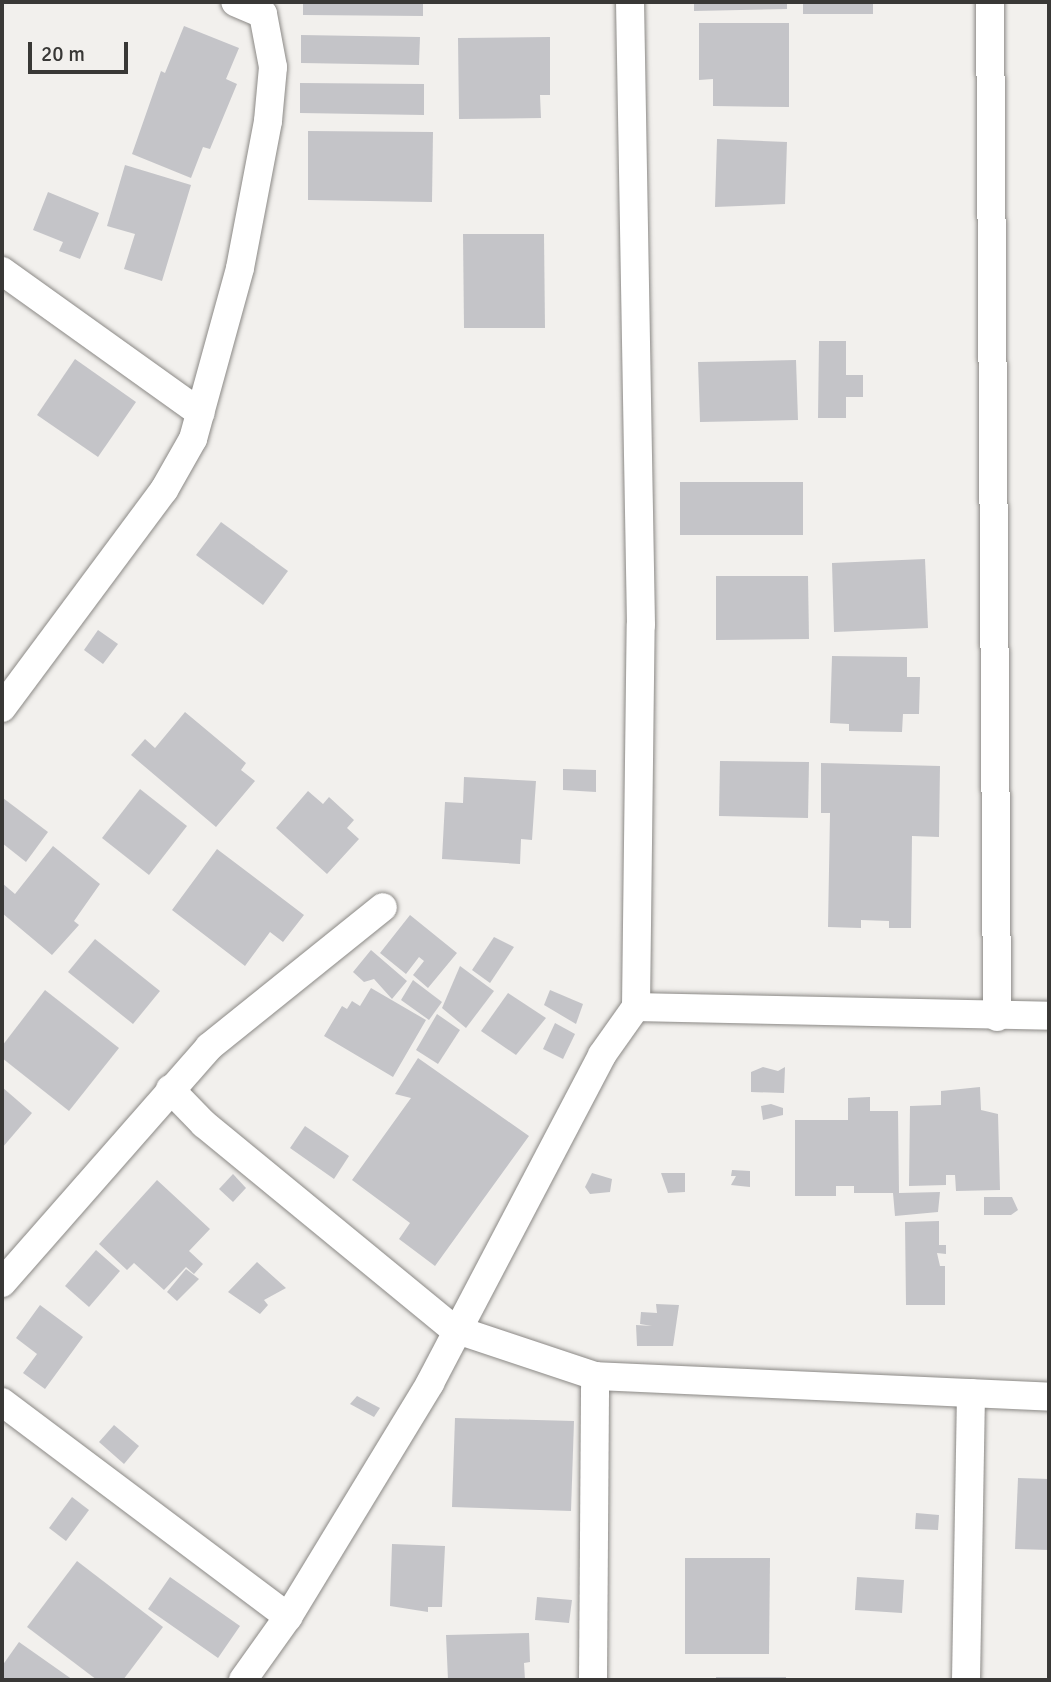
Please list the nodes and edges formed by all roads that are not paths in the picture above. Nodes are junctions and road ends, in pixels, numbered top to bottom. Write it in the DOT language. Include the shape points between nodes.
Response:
graph roads {
  1 [pos="235,2"];
  2 [pos="630,2"];
  3 [pos="990,2"];
  4 [pos="263,8"];
  5 [pos="2,271"];
  6 [pos="201,413"];
  7 [pos="2,708"];
  8 [pos="383,907"];
  9 [pos="636,1007"];
  10 [pos="1049,1016"];
  11 [pos="997,1017"];
  12 [pos="170,1089"];
  13 [pos="2,1283"];
  14 [pos="454,1329"];
  15 [pos="595,1376"];
  16 [pos="971,1392"];
  17 [pos="1049,1397"];
  18 [pos="2,1402"];
  19 [pos="288,1617"];
  20 [pos="243,1680"];
  21 [pos="593,1680"];
  22 [pos="966,1680"];
  1 -- 4 [label="street"];
  2 -- 9 [label="street" via="641,625"];
  3 -- 11 [label="street"];
  4 -- 6 [label="street" via="273,67 268,121 240,268"];
  5 -- 6 [label="street"];
  6 -- 7 [label="street" via="193,439 164,490"];
  8 -- 12 [label="street" via="209,1047"];
  9 -- 11 [label="street"];
  9 -- 14 [label="street" via="602,1055"];
  10 -- 11 [label="street"];
  12 -- 13 [label="street"];
  12 -- 14 [label="street" via="204,1124"];
  14 -- 15 [label="street"];
  14 -- 19 [label="street" via="430,1383"];
  15 -- 16 [label="street"];
  15 -- 21 [label="street"];
  16 -- 17 [label="street"];
  16 -- 22 [label="street"];
  18 -- 19 [label="street"];
  19 -- 20 [label="street"];
}
